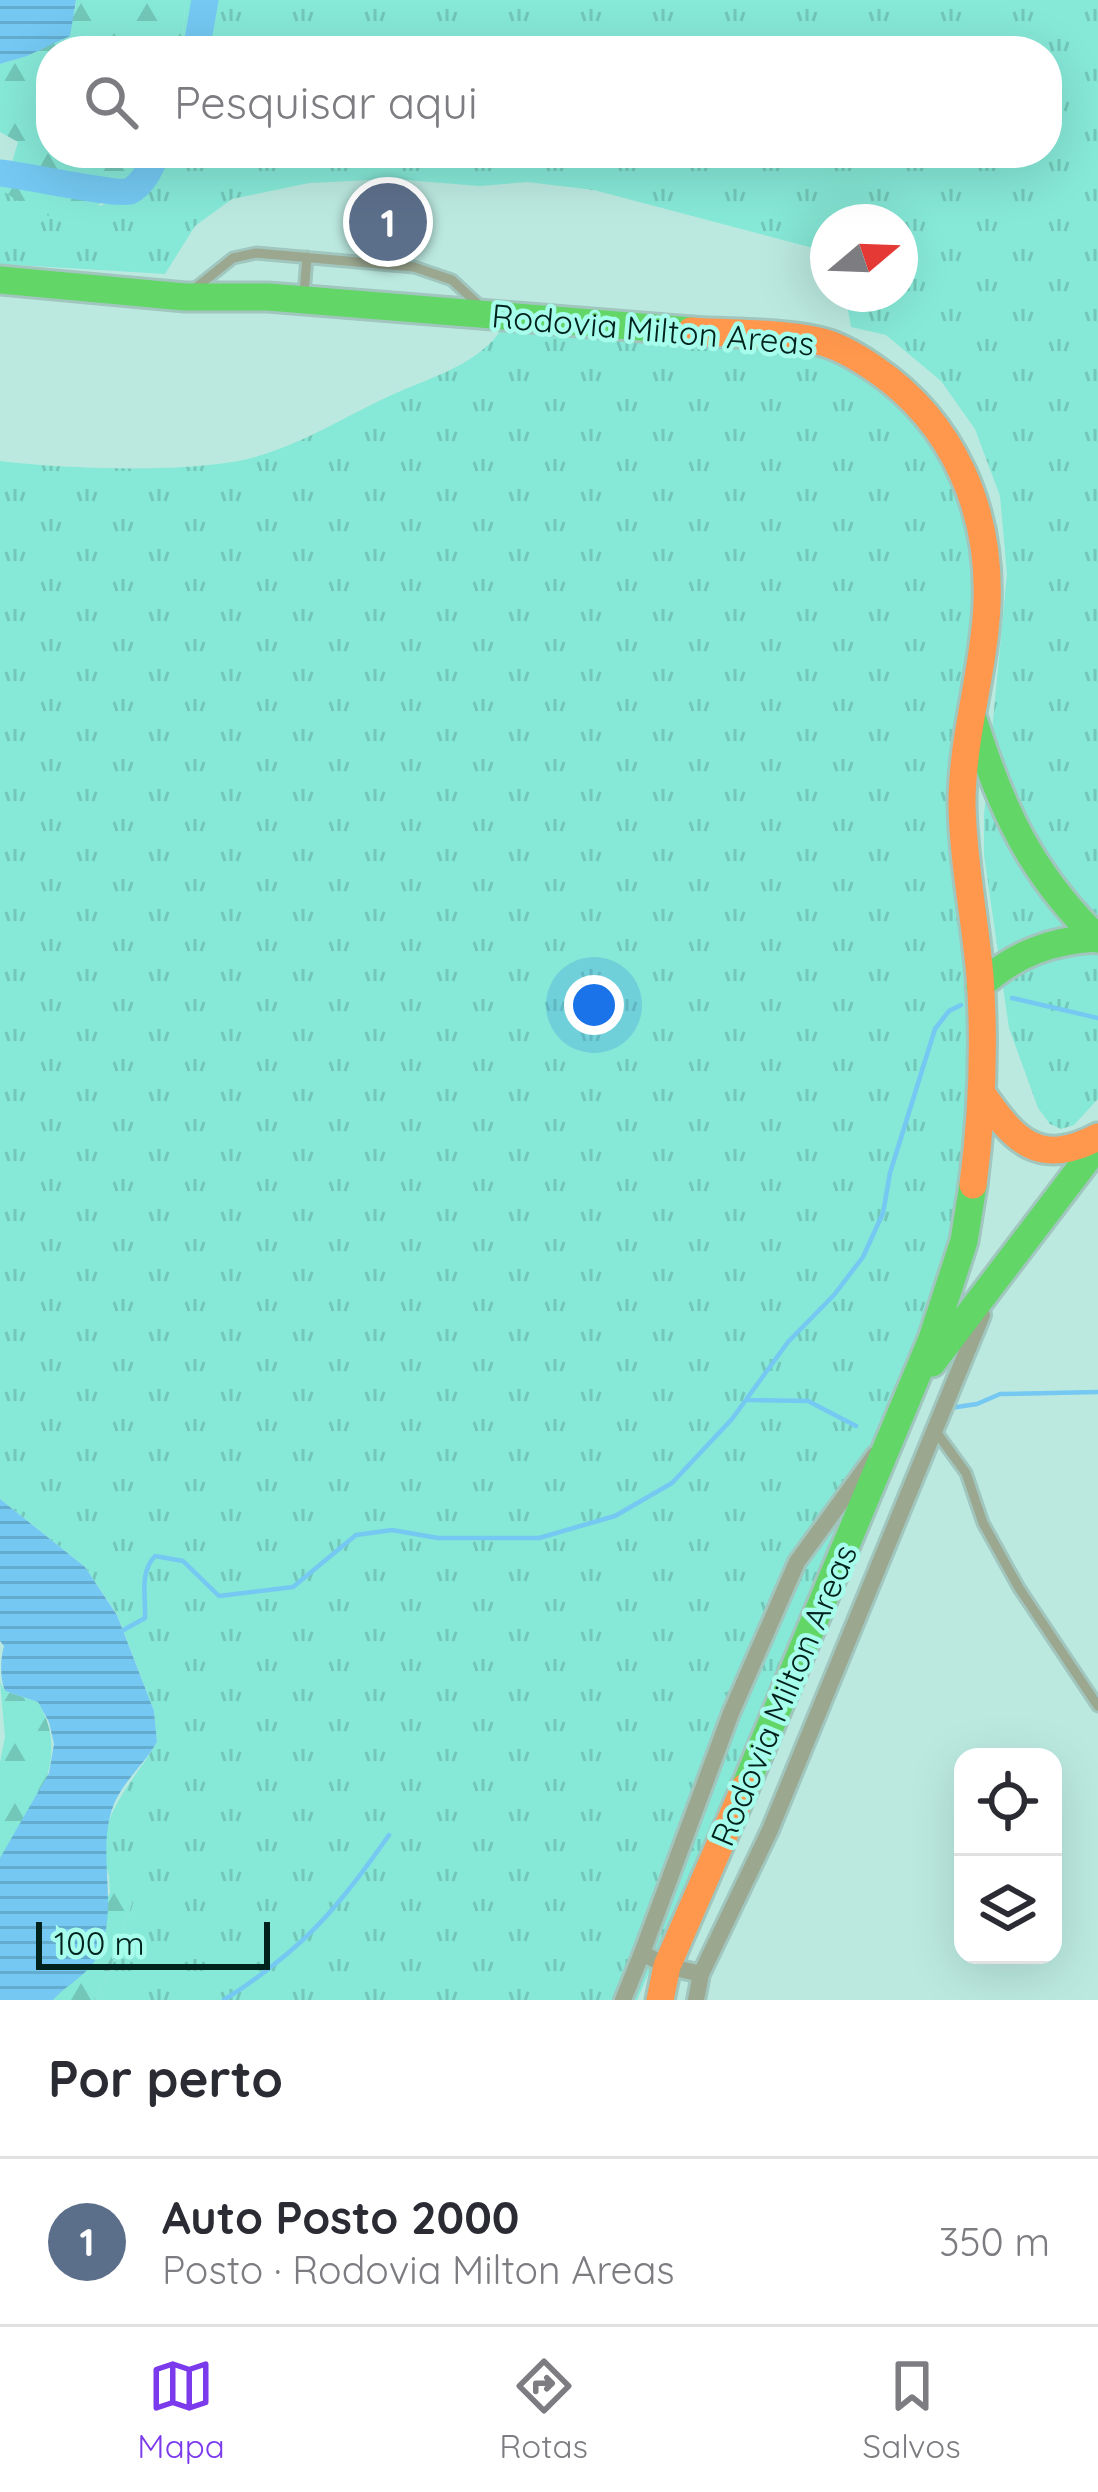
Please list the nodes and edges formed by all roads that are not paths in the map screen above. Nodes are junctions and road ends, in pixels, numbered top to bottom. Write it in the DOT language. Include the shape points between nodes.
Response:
graph roads {
  1 [pos="307,257"];
  2 [pos="0,280"];
  3 [pos="185,297"];
  4 [pos="303,300"];
  5 [pos="489,315"];
  6 [pos="971,711"];
  7 [pos="1098,938"];
  8 [pos="980,986"];
  9 [pos="981,1092"];
  10 [pos="1098,1141"];
  11 [pos="1000,1272"];
  12 [pos="910,1391"];
  13 [pos="933,1428"];
  14 [pos="888,1444"];
  15 [pos="1098,1706"];
  16 [pos="654,1959"];
  17 [pos="701,1974"];
  18 [pos="623,2000"];
  19 [pos="660,2000"];
  20 [pos="696,2000"];
  1 -- 3 [label="lane" via="233,257"];
  1 -- 4 [label="lane"];
  1 -- 5 [label="lane" via="434,272"];
  2 -- 3 [label="main road, Rodovia Milton Areas"];
  3 -- 4 [label="main road, Rodovia Milton Areas"];
  4 -- 5 [label="main road, Rodovia Milton Areas"];
  5 -- 6 [label="main road, Rodovia Milton Areas" via="788,336 845,350 898,384 950,444 985,530 988,599"];
  6 -- 7 [label="main road" via="993,785 1031,867"];
  6 -- 8 [label="main road, Rodovia Milton Areas" via="962,785"];
  7 -- 8 [label="main road" via="1032,950"];
  8 -- 9 [label="main road, Rodovia Milton Areas"];
  9 -- 10 [label="main road" via="1004,1127 1033,1148 1057,1154"];
  9 -- 12 [label="main road, Rodovia Milton Areas" via="969,1215"];
  10 -- 11 [label="main road, Rodovia Milton Areas"];
  11 -- 12 [label="main road, Rodovia Milton Areas"];
  11 -- 13 [label="street"];
  12 -- 14 [label="main road, Rodovia Milton Areas"];
  13 -- 15 [label="lane" via="966,1473 1019,1588"];
  13 -- 17 [label="street" via="770,1830"];
  14 -- 16 [label="main road, Rodovia Milton Areas" via="783,1700"];
  14 -- 16 [label="street" via="797,1562 731,1713"];
  16 -- 17 [label="street"];
  16 -- 18 [label="street"];
  16 -- 19 [label="main road, Rodovia Milton Areas"];
  17 -- 20 [label="street"];
}
